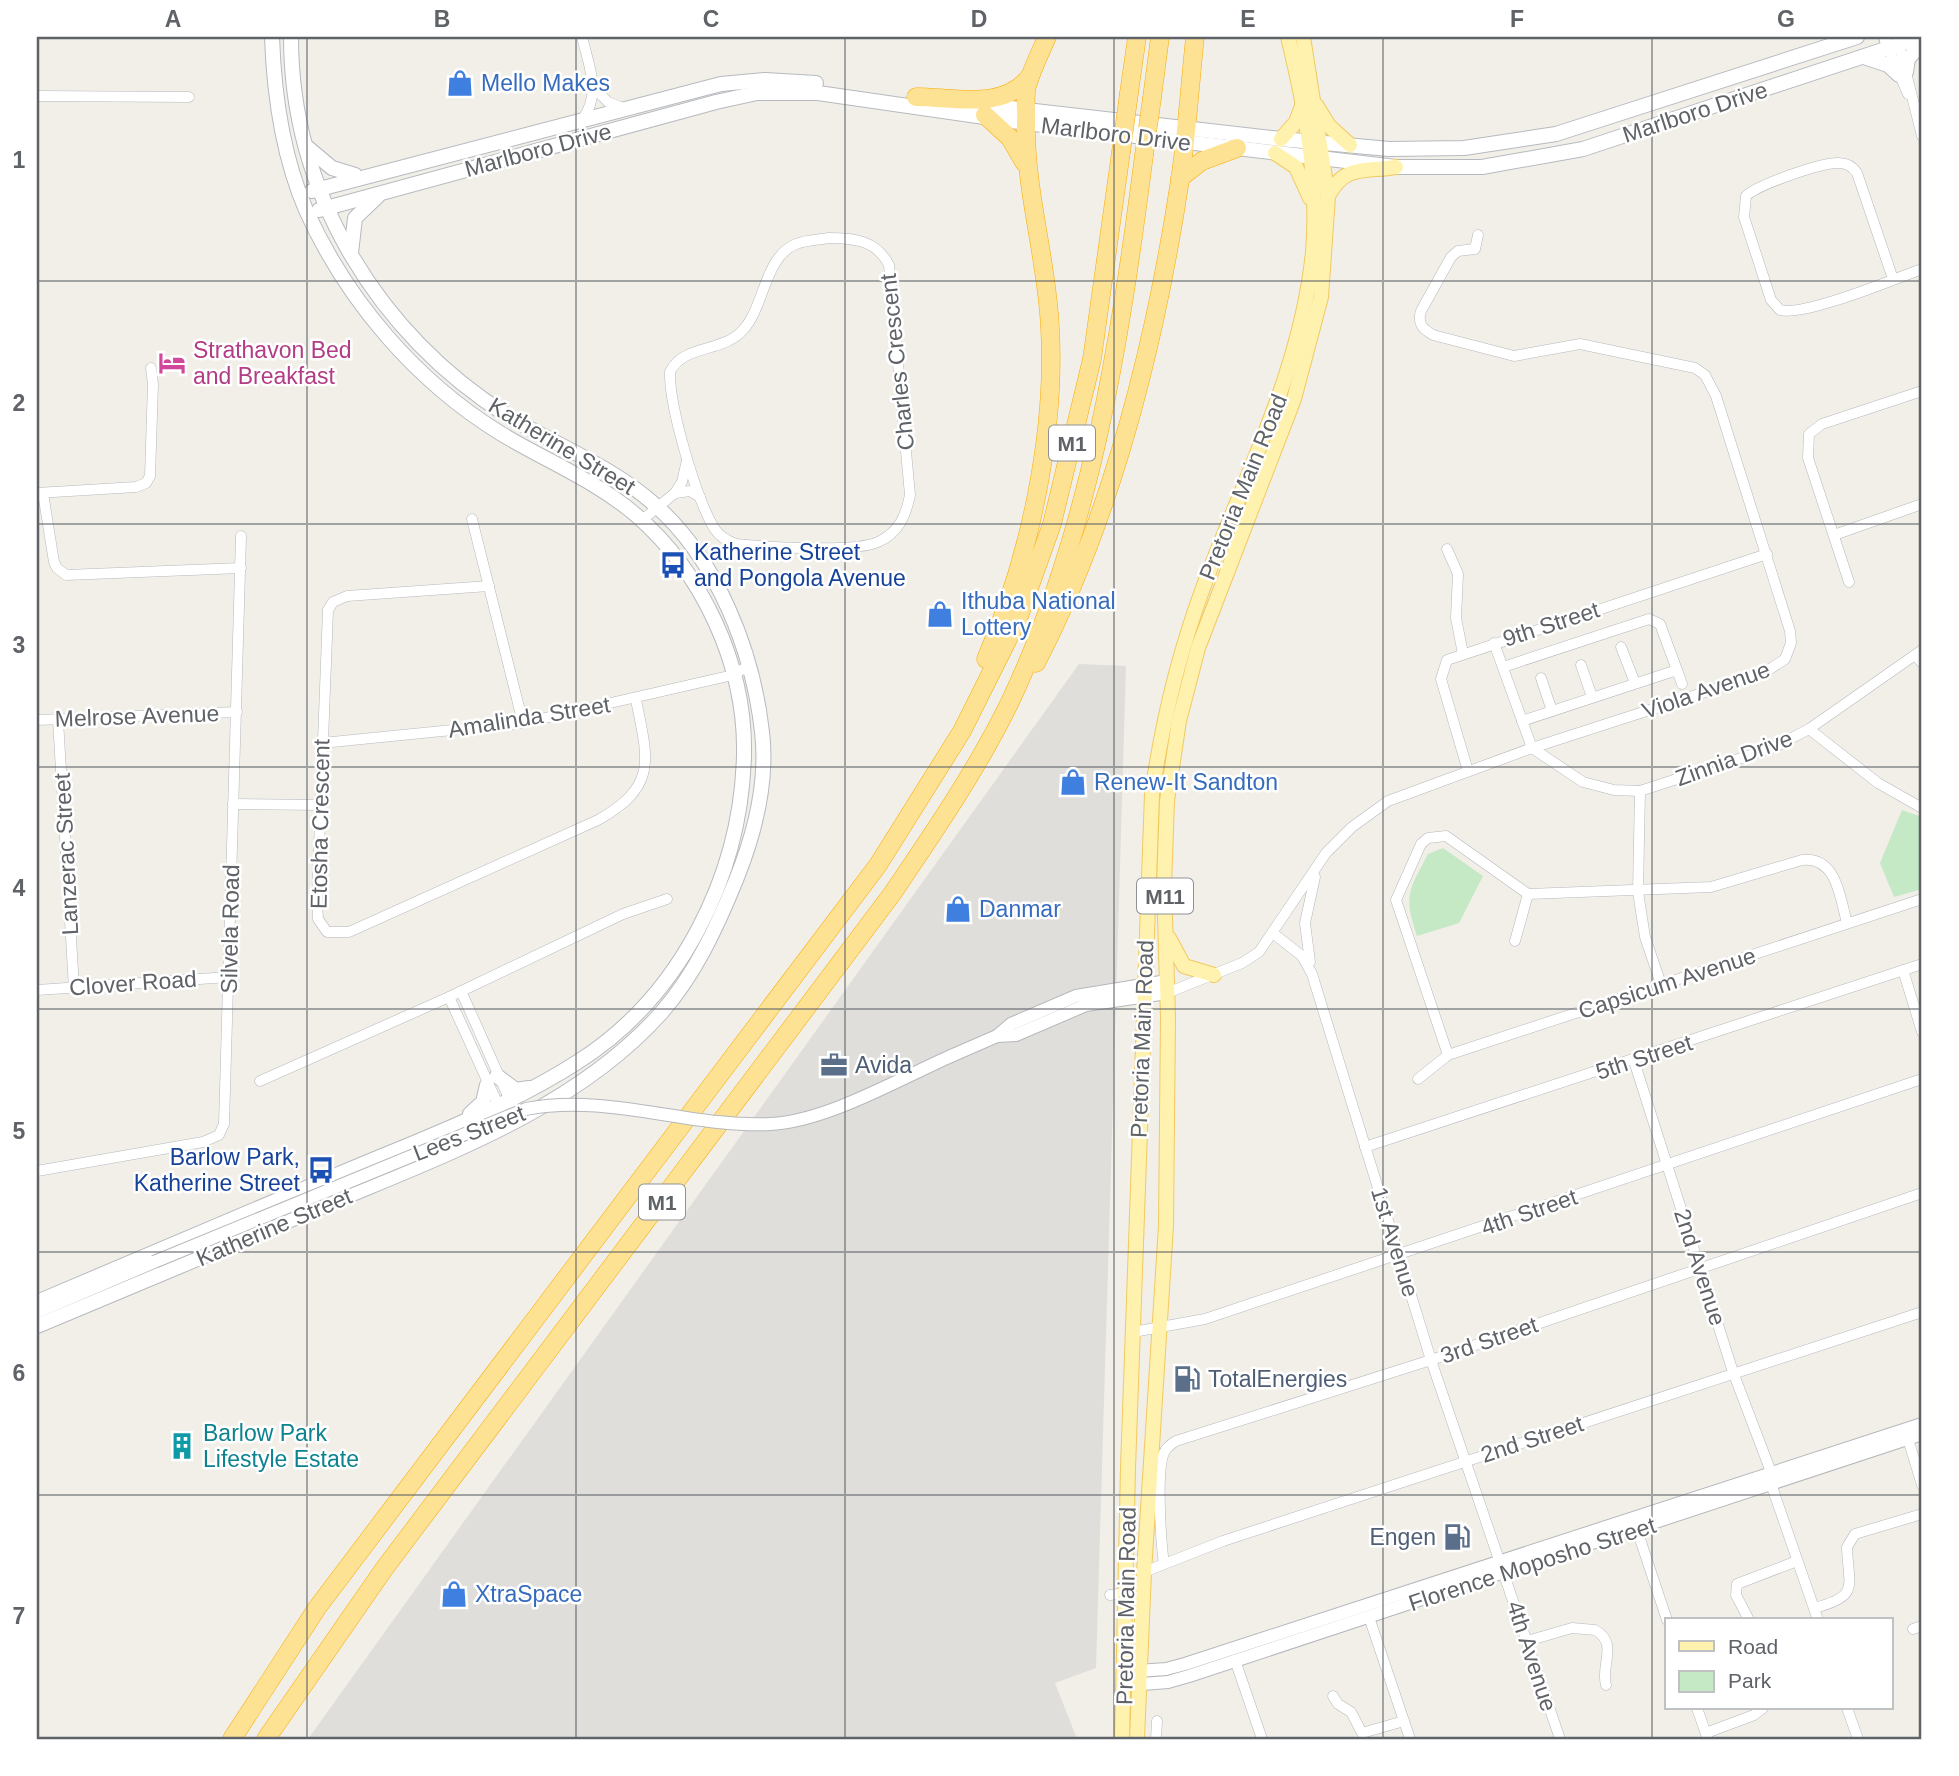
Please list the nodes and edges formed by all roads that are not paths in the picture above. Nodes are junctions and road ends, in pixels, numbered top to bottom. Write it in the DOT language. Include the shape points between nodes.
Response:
graph roads {
  1 [pos="272,37"];
  2 [pos="291,37"];
  3 [pos="582,37"];
  4 [pos="1047,37"];
  5 [pos="1137,37"];
  6 [pos="1160,37"];
  7 [pos="1195,37"];
  8 [pos="1287,37"];
  9 [pos="1303,37"];
  10 [pos="1838,37"];
  11 [pos="1857,37"];
  12 [pos="1922,37"];
  13 [pos="1892,42"];
  14 [pos="1922,43"];
  15 [pos="1815,50"];
  16 [pos="1863,57"];
  17 [pos="1032,73"];
  18 [pos="1903,73"];
  19 [pos="595,89"];
  20 [pos="37,96"];
  21 [pos="189,97"];
  22 [pos="916,97"];
  23 [pos="1308,101"];
  24 [pos="623,108"];
  25 [pos="985,115"];
  26 [pos="1026,117"];
  27 [pos="582,120"];
  28 [pos="1184,135"];
  29 [pos="1922,136"];
  30 [pos="1312,141"];
  31 [pos="1350,145"];
  32 [pos="306,146"];
  33 [pos="1278,146"];
  34 [pos="1237,148"];
  35 [pos="1315,156"];
  36 [pos="1396,167"];
  37 [pos="364,174"];
  38 [pos="1029,175"];
  39 [pos="1180,178"];
  40 [pos="319,188"];
  41 [pos="382,193"];
  42 [pos="300,195"];
  43 [pos="1328,195"];
  44 [pos="326,208"];
  45 [pos="1315,209"];
  46 [pos="307,213"];
  47 [pos="1478,235"];
  48 [pos="350,255"];
  49 [pos="1922,269"];
  50 [pos="1893,279"];
  51 [pos="151,368"];
  52 [pos="1922,391"];
  53 [pos="688,456"];
  54 [pos="40,493"];
  55 [pos="675,493"];
  56 [pos="702,501"];
  57 [pos="1922,504"];
  58 [pos="657,507"];
  59 [pos="472,519"];
  60 [pos="642,520"];
  61 [pos="1833,535"];
  62 [pos="241,536"];
  63 [pos="1447,549"];
  64 [pos="1767,554"];
  65 [pos="241,568"];
  66 [pos="1849,582"];
  67 [pos="489,586"];
  68 [pos="1494,643"];
  69 [pos="1620,647"];
  70 [pos="1463,654"];
  71 [pos="1920,656"];
  72 [pos="750,664"];
  73 [pos="1581,664"];
  74 [pos="1503,667"];
  75 [pos="1677,670"];
  76 [pos="733,676"];
  77 [pos="1541,678"];
  78 [pos="1635,683"];
  79 [pos="1682,684"];
  80 [pos="1592,697"];
  81 [pos="636,700"];
  82 [pos="1010,701"];
  83 [pos="1552,711"];
  84 [pos="237,712"];
  85 [pos="968,718"];
  86 [pos="58,719"];
  87 [pos="37,720"];
  88 [pos="1522,721"];
  89 [pos="523,723"];
  90 [pos="1809,729"];
  91 [pos="322,743"];
  92 [pos="1532,748"];
  93 [pos="1468,771"];
  94 [pos="1640,791"];
  95 [pos="233,804"];
  96 [pos="319,805"];
  97 [pos="1922,808"];
  98 [pos="1319,863"];
  99 [pos="1638,892"];
  100 [pos="1528,894"];
  101 [pos="667,899"];
  102 [pos="1922,899"];
  103 [pos="1847,923"];
  104 [pos="1166,927"];
  105 [pos="1274,934"];
  106 [pos="1515,941"];
  107 [pos="1922,964"];
  108 [pos="1903,970"];
  109 [pos="1312,974"];
  110 [pos="1214,975"];
  111 [pos="229,976"];
  112 [pos="1661,984"];
  113 [pos="1167,987"];
  114 [pos="74,988"];
  115 [pos="37,990"];
  116 [pos="1144,990"];
  117 [pos="461,991"];
  118 [pos="449,997"];
  119 [pos="1922,1032"];
  120 [pos="1448,1055"];
  121 [pos="1634,1061"];
  122 [pos="1418,1079"];
  123 [pos="1922,1079"];
  124 [pos="260,1081"];
  125 [pos="492,1081"];
  126 [pos="533,1088"];
  127 [pos="503,1104"];
  128 [pos="515,1120"];
  129 [pos="455,1125"];
  130 [pos="1365,1147"];
  131 [pos="1667,1165"];
  132 [pos="37,1171"];
  133 [pos="1922,1193"];
  134 [pos="1398,1256"];
  135 [pos="1701,1267"];
  136 [pos="37,1302"];
  137 [pos="37,1312"];
  138 [pos="1922,1312"];
  139 [pos="37,1326"];
  140 [pos="1158,1329"];
  141 [pos="1133,1332"];
  142 [pos="1431,1360"];
  143 [pos="1733,1372"];
  144 [pos="1922,1424"];
  145 [pos="1922,1434"];
  146 [pos="1908,1439"];
  147 [pos="1467,1461"];
  148 [pos="1771,1478"];
  149 [pos="1922,1485"];
  150 [pos="1922,1514"];
  151 [pos="1637,1530"];
  152 [pos="1797,1561"];
  153 [pos="1164,1564"];
  154 [pos="1503,1567"];
  155 [pos="1144,1572"];
  156 [pos="1127,1593"];
  157 [pos="1110,1595"];
  158 [pos="1814,1608"];
  159 [pos="1369,1617"];
  160 [pos="1666,1618"];
  161 [pos="1748,1618"];
  162 [pos="1817,1618"];
  163 [pos="1527,1641"];
  164 [pos="1235,1660"];
  165 [pos="1139,1678"];
  166 [pos="1124,1679"];
  167 [pos="1606,1685"];
  168 [pos="1333,1696"];
  169 [pos="1698,1710"];
  170 [pos="1760,1710"];
  171 [pos="1848,1710"];
  172 [pos="1157,1721"];
  173 [pos="1404,1721"];
  174 [pos="1707,1736"];
  175 [pos="232,1739"];
  176 [pos="266,1739"];
  177 [pos="1122,1739"];
  178 [pos="1137,1739"];
  179 [pos="1156,1739"];
  180 [pos="1262,1739"];
  181 [pos="1410,1739"];
  182 [pos="1560,1739"];
  183 [pos="1858,1739"];
  1 -- 42 [label="main road, Katherine Street" via="281,122"];
  2 -- 32 [label="main road, Katherine Street" via="297,110"];
  3 -- 19 [label="street"];
  4 -- 17 [label="highway"];
  5 -- 85 [label="highway, M1, bridge" via="1092,359 1052,524 1018,619"];
  6 -- 82 [label="highway, M1, bridge" via="1119,335 1087,486 1057,585"];
  7 -- 28 [label="highway"];
  8 -- 23 [label="main road, M11"];
  9 -- 23 [label="main road, M11"];
  10 -- 15 [label="main road"];
  11 -- 15 [label="main road, Marlboro Drive"];
  12 -- 13 [label="main road, Marlboro Drive"];
  13 -- 16 [label="main road, Marlboro Drive"];
  13 -- 18 [label="street"];
  14 -- 18 [label="main road"];
  15 -- 31 [label="main road, Marlboro Drive" via="1556,134 1464,148"];
  16 -- 18 [label="main road"];
  16 -- 36 [label="main road, Marlboro Drive" via="1556,155 1482,167"];
  17 -- 22 [label="highway" via="1014,92 995,99"];
  17 -- 26 [label="highway"];
  18 -- 29 [label="street"];
  19 -- 24 [label="street" via="603,99"];
  19 -- 27 [label="street" via="591,108"];
  20 -- 21 [label="street"];
  22 -- 24 [label="main road, Marlboro Drive" via="765,80 721,84"];
  22 -- 26 [label="main road, Marlboro Drive"];
  23 -- 30 [label="main road, M11"];
  23 -- 31 [label="main road"];
  23 -- 33 [label="main road"];
  24 -- 27 [label="main road, Marlboro Drive"];
  25 -- 26 [label="main road, Marlboro Drive"];
  25 -- 38 [label="highway" via="1010,138"];
  25 -- 41 [label="main road, Marlboro Drive" via="818,93 757,93"];
  26 -- 28 [label="main road, Marlboro Drive"];
  26 -- 38 [label="highway"];
  27 -- 37 [label="main road, Marlboro Drive"];
  28 -- 33 [label="main road, Marlboro Drive"];
  28 -- 34 [label="main road, Marlboro Drive"];
  28 -- 39 [label="highway"];
  30 -- 31 [label="main road, Marlboro Drive"];
  30 -- 33 [label="main road, Marlboro Drive"];
  30 -- 35 [label="main road, M11"];
  32 -- 37 [label="main road" via="341,173"];
  32 -- 40 [label="main road, Katherine Street"];
  33 -- 34 [label="main road, Marlboro Drive"];
  33 -- 35 [label="main road, Marlboro Drive"];
  33 -- 45 [label="main road" via="1299,172"];
  34 -- 39 [label="highway" via="1202,161"];
  35 -- 36 [label="main road, Marlboro Drive"];
  35 -- 43 [label="main road, Pretoria Main Road / M11"];
  35 -- 45 [label="main road, Pretoria Main Road / M11"];
  36 -- 43 [label="main road" via="1346,173"];
  37 -- 40 [label="main road, Marlboro Drive"];
  38 -- 85 [label="highway" via="1048,299 1051,362 1047,417 1020,559 1007,607 969,699"];
  39 -- 82 [label="highway" via="1147,349 1110,482 1056,624 1027,680"];
  40 -- 42 [label="main road, Marlboro Drive"];
  40 -- 44 [label="main road, Katherine Street"];
  41 -- 44 [label="main road, Marlboro Drive"];
  41 -- 48 [label="main road" via="355,218"];
  42 -- 46 [label="main road, Katherine Street"];
  43 -- 104 [label="main road, Pretoria Main Road / M11" via="1321,298 1304,370 1205,627 1180,721 1167,801"];
  44 -- 46 [label="main road, Marlboro Drive"];
  44 -- 48 [label="main road, Katherine Street"];
  45 -- 116 [label="main road, Pretoria Main Road / M11" via="1306,302 1289,373 1186,635 1165,715 1152,794"];
  46 -- 60 [label="main road, Katherine Street" via="353,292 414,366 494,429 592,482"];
  47 -- 64 [label="street, Viola Avenue" via="1476,248 1451,257 1421,311 1423,329 1514,356 1580,344 1695,368 1705,375 1716,396"];
  48 -- 58 [label="main road, Katherine Street" via="394,317 445,370 510,417 585,457"];
  49 -- 50 [label="street"];
  50 -- 50 [label="street" via="1799,311 1780,310 1771,300 1744,218 1745,195 1834,163 1851,167 1857,173"];
  51 -- 54 [label="street" via="150,476 146,484"];
  52 -- 61 [label="street" via="1822,424 1809,434 1808,458"];
  53 -- 55 [label="street"];
  53 -- 56 [label="street, Charles Crescent"];
  53 -- 56 [label="street, Charles Crescent" via="670,382 674,363 742,332 775,263 793,246 852,238 883,255 892,279 910,495 900,524 878,542 860,546 736,544 720,536"];
  54 -- 65 [label="street" via="54,562 66,575"];
  55 -- 56 [label="street" via="690,491"];
  55 -- 58 [label="street"];
  57 -- 61 [label="street"];
  58 -- 60 [label="street"];
  58 -- 72 [label="main road, Katherine Street" via="709,572"];
  59 -- 67 [label="street"];
  60 -- 76 [label="main road, Katherine Street" via="703,596 725,644"];
  61 -- 66 [label="street"];
  62 -- 65 [label="street, Silvela Road"];
  63 -- 70 [label="street" via="1458,574 1456,618"];
  64 -- 68 [label="street, 9th Street"];
  64 -- 92 [label="street, Viola Avenue" via="1790,631 1790,649 1780,664"];
  65 -- 84 [label="street, Silvela Road"];
  67 -- 89 [label="street"];
  67 -- 91 [label="street, Etosha Crescent" via="347,596 333,602 325,618"];
  68 -- 70 [label="street, 9th Street"];
  68 -- 74 [label="street"];
  69 -- 78 [label="street"];
  70 -- 93 [label="street, 9th Street" via="1447,660 1441,679"];
  71 -- 90 [label="street, Zinnia Drive"];
  72 -- 76 [label="street"];
  72 -- 128 [label="main road, Katherine Street" via="764,749 758,810 739,872 705,948 685,982 644,1030 583,1080"];
  73 -- 80 [label="street"];
  74 -- 75 [label="street" via="1649,619 1660,624"];
  74 -- 88 [label="street"];
  75 -- 78 [label="street"];
  75 -- 79 [label="street"];
  76 -- 81 [label="street, Amalinda Street"];
  76 -- 126 [label="main road, Katherine Street" via="742,717 743,782 734,836 715,897 685,952 623,1028 576,1064"];
  77 -- 83 [label="street"];
  78 -- 80 [label="street"];
  80 -- 83 [label="street"];
  81 -- 89 [label="street, Amalinda Street"];
  81 -- 96 [label="street, Etosha Crescent" via="645,765 638,788 623,804 597,820 342,934 327,932 318,919"];
  82 -- 176 [label="highway, M1" via="969,776 892,894 392,1558"];
  83 -- 88 [label="street"];
  84 -- 86 [label="street, Melrose Avenue"];
  84 -- 95 [label="street, Silvela Road"];
  85 -- 175 [label="highway, M1" via="878,865 317,1608"];
  86 -- 87 [label="street, Melrose Avenue"];
  86 -- 114 [label="street, Lanzerac Street"];
  88 -- 92 [label="street"];
  89 -- 91 [label="street, Amalinda Street"];
  90 -- 94 [label="street, Zinnia Drive" via="1758,754"];
  90 -- 97 [label="street" via="1878,783"];
  91 -- 96 [label="street, Etosha Crescent"];
  92 -- 93 [label="street, Viola Avenue"];
  92 -- 94 [label="street, Zinnia Drive" via="1583,782"];
  93 -- 98 [label="street, Viola Avenue" via="1388,801 1352,827"];
  94 -- 99 [label="street"];
  95 -- 96 [label="street"];
  95 -- 111 [label="street, Silvela Road"];
  98 -- 105 [label="street, Viola Avenue"];
  98 -- 109 [label="street, Viola Avenue" via="1305,923"];
  99 -- 100 [label="street"];
  99 -- 103 [label="street" via="1711,887 1808,859 1832,873"];
  99 -- 112 [label="street" via="1645,937"];
  100 -- 106 [label="street"];
  100 -- 120 [label="street" via="1446,836 1428,838 1421,844 1397,892 1398,908"];
  101 -- 117 [label="street" via="623,914"];
  102 -- 103 [label="street, Capsicum Avenue"];
  103 -- 112 [label="street, Capsicum Avenue"];
  104 -- 110 [label="main road" via="1184,966"];
  104 -- 113 [label="main road, Pretoria Main Road / M11"];
  105 -- 109 [label="street, 1st Avenue" via="1302,956"];
  105 -- 110 [label="street, Viola Avenue" via="1251,959"];
  107 -- 108 [label="street, 5th Street"];
  108 -- 119 [label="street"];
  108 -- 121 [label="street, 5th Street"];
  109 -- 130 [label="street, 1st Avenue"];
  110 -- 113 [label="street, Viola Avenue"];
  111 -- 114 [label="street, Clover Road"];
  111 -- 132 [label="street, Silvela Road" via="225,1124 219,1135 203,1142"];
  112 -- 120 [label="street, Capsicum Avenue"];
  113 -- 116 [label="street, Lees Street"];
  113 -- 140 [label="main road, Pretoria Main Road / M11" via="1166,1226"];
  114 -- 115 [label="street, Clover Road"];
  116 -- 137 [label="street, Lees Street, bridge" via="1096,991 1064,1000 1011,1024 997,1036 827,1111 789,1122 752,1124 582,1103 526,1109"];
  116 -- 141 [label="main road, Pretoria Main Road / M11"];
  117 -- 118 [label="street"];
  117 -- 125 [label="street"];
  118 -- 124 [label="street"];
  118 -- 125 [label="street"];
  120 -- 122 [label="street, Capsicum Avenue"];
  121 -- 130 [label="street, 5th Street"];
  121 -- 131 [label="street, 2nd Avenue"];
  123 -- 131 [label="street, 4th Street"];
  125 -- 126 [label="main road" via="516,1090"];
  125 -- 127 [label="street"];
  125 -- 129 [label="main road" via="481,1106"];
  126 -- 127 [label="main road, Katherine Street"];
  127 -- 128 [label="street"];
  127 -- 129 [label="main road, Katherine Street"];
  128 -- 139 [label="main road, Katherine Street"];
  129 -- 136 [label="main road, Katherine Street"];
  130 -- 134 [label="street, 1st Avenue"];
  131 -- 134 [label="street, 4th Street"];
  131 -- 135 [label="street, 2nd Avenue"];
  133 -- 135 [label="street, 3rd Street"];
  134 -- 140 [label="street, 4th Street"];
  134 -- 142 [label="street, 1st Avenue"];
  135 -- 142 [label="street, 3rd Street"];
  135 -- 143 [label="street, 2nd Avenue"];
  138 -- 143 [label="street, 2nd Street"];
  140 -- 141 [label="street, 4th Street"];
  140 -- 155 [label="main road, Pretoria Main Road / M11"];
  141 -- 156 [label="main road, Pretoria Main Road / M11"];
  142 -- 147 [label="street, 1st Avenue"];
  142 -- 153 [label="street, 3rd Street" via="1169,1446 1162,1460"];
  143 -- 147 [label="street, 2nd Street"];
  143 -- 148 [label="street, 2nd Avenue"];
  144 -- 148 [label="street, Florence Moposho Street"];
  145 -- 146 [label="street, Florence Moposho Street"];
  146 -- 148 [label="street, Florence Moposho Street"];
  146 -- 149 [label="street"];
  147 -- 153 [label="street, 2nd Street"];
  147 -- 154 [label="street, 1st Avenue"];
  148 -- 151 [label="street, Florence Moposho Street"];
  148 -- 152 [label="street, 2nd Avenue"];
  148 -- 154 [label="street, Florence Moposho Street"];
  150 -- 158 [label="street" via="1855,1534 1847,1547 1852,1579 1848,1591 1836,1603"];
  151 -- 154 [label="street, Florence Moposho Street"];
  151 -- 160 [label="street"];
  152 -- 158 [label="street, 2nd Avenue"];
  152 -- 161 [label="street" via="1737,1584 1735,1595"];
  153 -- 155 [label="street, 2nd Street"];
  154 -- 159 [label="street, Florence Moposho Street"];
  154 -- 163 [label="street, 4th Avenue"];
  154 -- 165 [label="street, Florence Moposho Street"];
  155 -- 165 [label="main road, Pretoria Main Road / M11"];
  156 -- 157 [label="street"];
  156 -- 166 [label="main road, Pretoria Main Road / M11"];
  158 -- 162 [label="street, 2nd Avenue"];
  159 -- 164 [label="street, Florence Moposho Street"];
  159 -- 173 [label="street"];
  163 -- 167 [label="street" via="1572,1628 1595,1630 1606,1641 1610,1659 1604,1672"];
  163 -- 182 [label="street, 4th Avenue"];
  164 -- 165 [label="street, Florence Moposho Street" via="1168,1682"];
  164 -- 180 [label="street"];
  165 -- 166 [label="street"];
  165 -- 178 [label="main road, Pretoria Main Road / M11"];
  166 -- 177 [label="main road, Pretoria Main Road / M11"];
  168 -- 173 [label="street" via="1351,1712 1362,1733"];
  169 -- 174 [label="street"];
  170 -- 174 [label="street"];
  171 -- 183 [label="street"];
  172 -- 179 [label="street"];
  173 -- 181 [label="street"];
}
